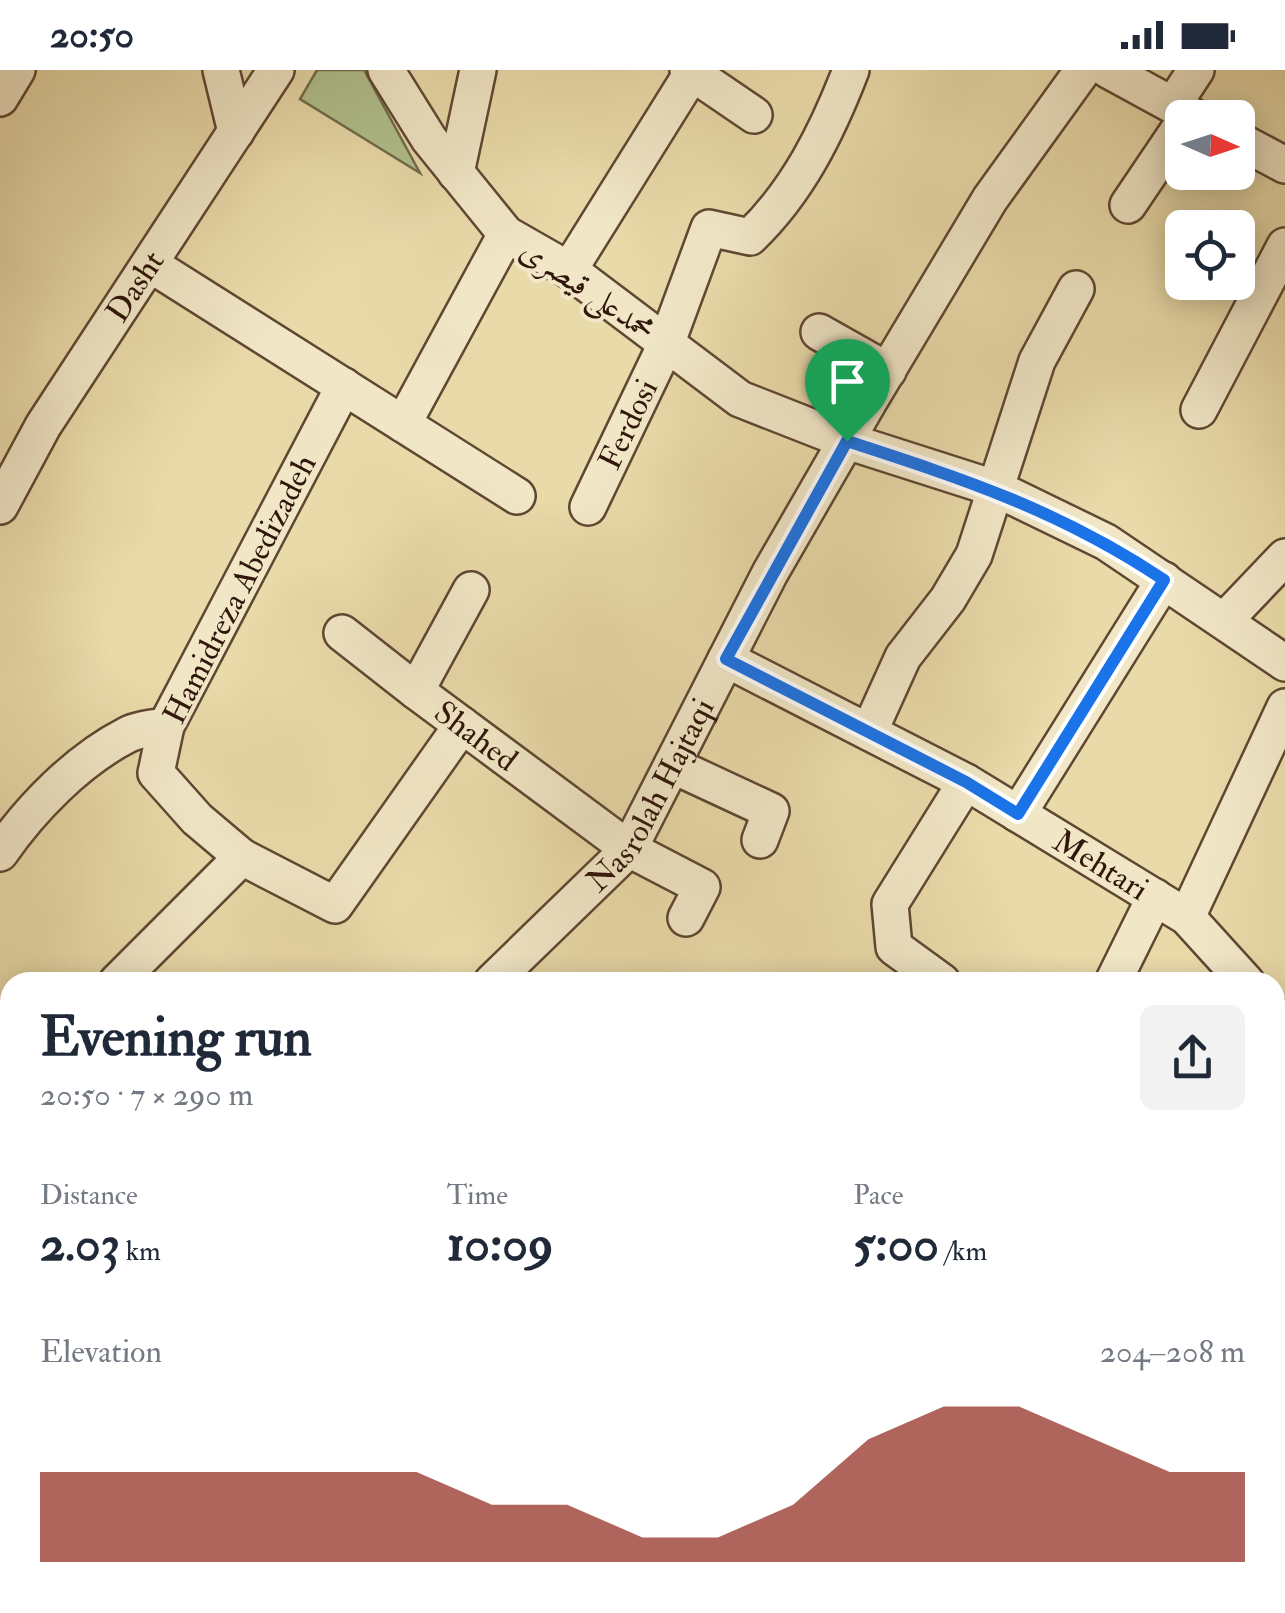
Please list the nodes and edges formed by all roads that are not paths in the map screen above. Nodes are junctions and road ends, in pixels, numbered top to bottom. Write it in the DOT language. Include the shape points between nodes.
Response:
graph roads {
  1 [pos="18,70"];
  2 [pos="221,70"];
  3 [pos="276,70"];
  4 [pos="386,70"];
  5 [pos="478,70"];
  6 [pos="851,70"];
  7 [pos="1082,70"];
  8 [pos="1108,70"];
  9 [pos="1196,70"];
  10 [pos="690,72"];
  11 [pos="0,98"];
  12 [pos="1189,100"];
  13 [pos="1165,104"];
  14 [pos="754,115"];
  15 [pos="236,132"];
  16 [pos="1165,148"];
  17 [pos="1255,149"];
  18 [pos="1285,165"];
  19 [pos="456,173"];
  20 [pos="1128,205"];
  21 [pos="506,234"];
  22 [pos="1285,246"];
  23 [pos="150,264"];
  24 [pos="569,270"];
  25 [pos="1076,289"];
  26 [pos="819,332"];
  27 [pos="667,342"];
  28 [pos="888,371"];
  29 [pos="344,386"];
  30 [pos="1199,410"];
  31 [pos="402,424"];
  32 [pos="847,441"];
  33 [pos="997,489"];
  34 [pos="516,496"];
  35 [pos="0,506"];
  36 [pos="588,508"];
  37 [pos="1285,557"];
  38 [pos="1164,580"];
  39 [pos="471,590"];
  40 [pos="1224,621"];
  41 [pos="342,634"];
  42 [pos="726,659"];
  43 [pos="1285,663"];
  44 [pos="416,690"];
  45 [pos="1285,707"];
  46 [pos="462,725"];
  47 [pos="166,726"];
  48 [pos="869,732"];
  49 [pos="672,765"];
  50 [pos="966,782"];
  51 [pos="1018,814"];
  52 [pos="760,840"];
  53 [pos="629,849"];
  54 [pos="0,854"];
  55 [pos="242,857"];
  56 [pos="1154,898"];
  57 [pos="1187,917"];
  58 [pos="686,918"];
  59 [pos="127,972"];
  60 [pos="502,972"];
  61 [pos="928,972"];
  62 [pos="1118,972"];
  63 [pos="1237,972"];
  1 -- 11 [label="street"];
  2 -- 15 [label="street"];
  3 -- 15 [label="street, Dasht"];
  4 -- 19 [label="street, محمدعلی قیصری"];
  5 -- 19 [label="street"];
  6 -- 27 [label="street, Ferdosi" via="833,117 782,206 750,237 710,228"];
  7 -- 28 [label="street, Nasrolah Hajtaqi" via="990,199"];
  8 -- 13 [label="street"];
  9 -- 12 [label="street"];
  10 -- 14 [label="street"];
  10 -- 24 [label="street"];
  15 -- 23 [label="street, Dasht"];
  16 -- 20 [label="street"];
  17 -- 18 [label="street"];
  19 -- 21 [label="street, محمدعلی قیصری"];
  21 -- 24 [label="street, محمدعلی قیصری"];
  21 -- 31 [label="street"];
  22 -- 30 [label="street"];
  23 -- 29 [label="street"];
  23 -- 35 [label="street, Dasht" via="43,426"];
  24 -- 27 [label="street, محمدعلی قیصری"];
  25 -- 33 [label="street" via="1036,361"];
  26 -- 28 [label="street"];
  27 -- 32 [label="street, محمدعلی قیصری" via="740,399"];
  27 -- 36 [label="street, Ferdosi"];
  28 -- 32 [label="street, Nasrolah Hajtaqi"];
  29 -- 31 [label="street"];
  29 -- 47 [label="street, Hamidreza Abedizadeh"];
  31 -- 34 [label="street"];
  32 -- 33 [label="street"];
  32 -- 42 [label="street, Nasrolah Hajtaqi"];
  33 -- 38 [label="street" via="1106,542"];
  33 -- 48 [label="street" via="974,555 903,657"];
  37 -- 40 [label="street"];
  38 -- 40 [label="street"];
  38 -- 51 [label="street"];
  39 -- 44 [label="street, Shahed"];
  40 -- 43 [label="street"];
  41 -- 44 [label="street"];
  42 -- 48 [label="street, Mehtari"];
  42 -- 49 [label="street, Nasrolah Hajtaqi"];
  44 -- 46 [label="street, Shahed"];
  45 -- 57 [label="street"];
  46 -- 53 [label="street, Shahed"];
  46 -- 55 [label="street, Hamidreza Abedizadeh" via="336,904"];
  47 -- 54 [label="street" via="129,733 70,776 19,825"];
  47 -- 55 [label="street, Hamidreza Abedizadeh" via="156,773"];
  48 -- 50 [label="street, Mehtari"];
  49 -- 52 [label="street" via="771,811"];
  49 -- 53 [label="street, Nasrolah Hajtaqi"];
  50 -- 51 [label="street, Mehtari"];
  50 -- 61 [label="street" via="890,904 894,947"];
  51 -- 56 [label="street, Mehtari"];
  53 -- 58 [label="street, Shahed" via="702,887"];
  53 -- 60 [label="street, Nasrolah Hajtaqi"];
  55 -- 59 [label="street"];
  56 -- 57 [label="street, Mehtari"];
  56 -- 62 [label="street"];
  57 -- 63 [label="street, Mehtari"];
}
